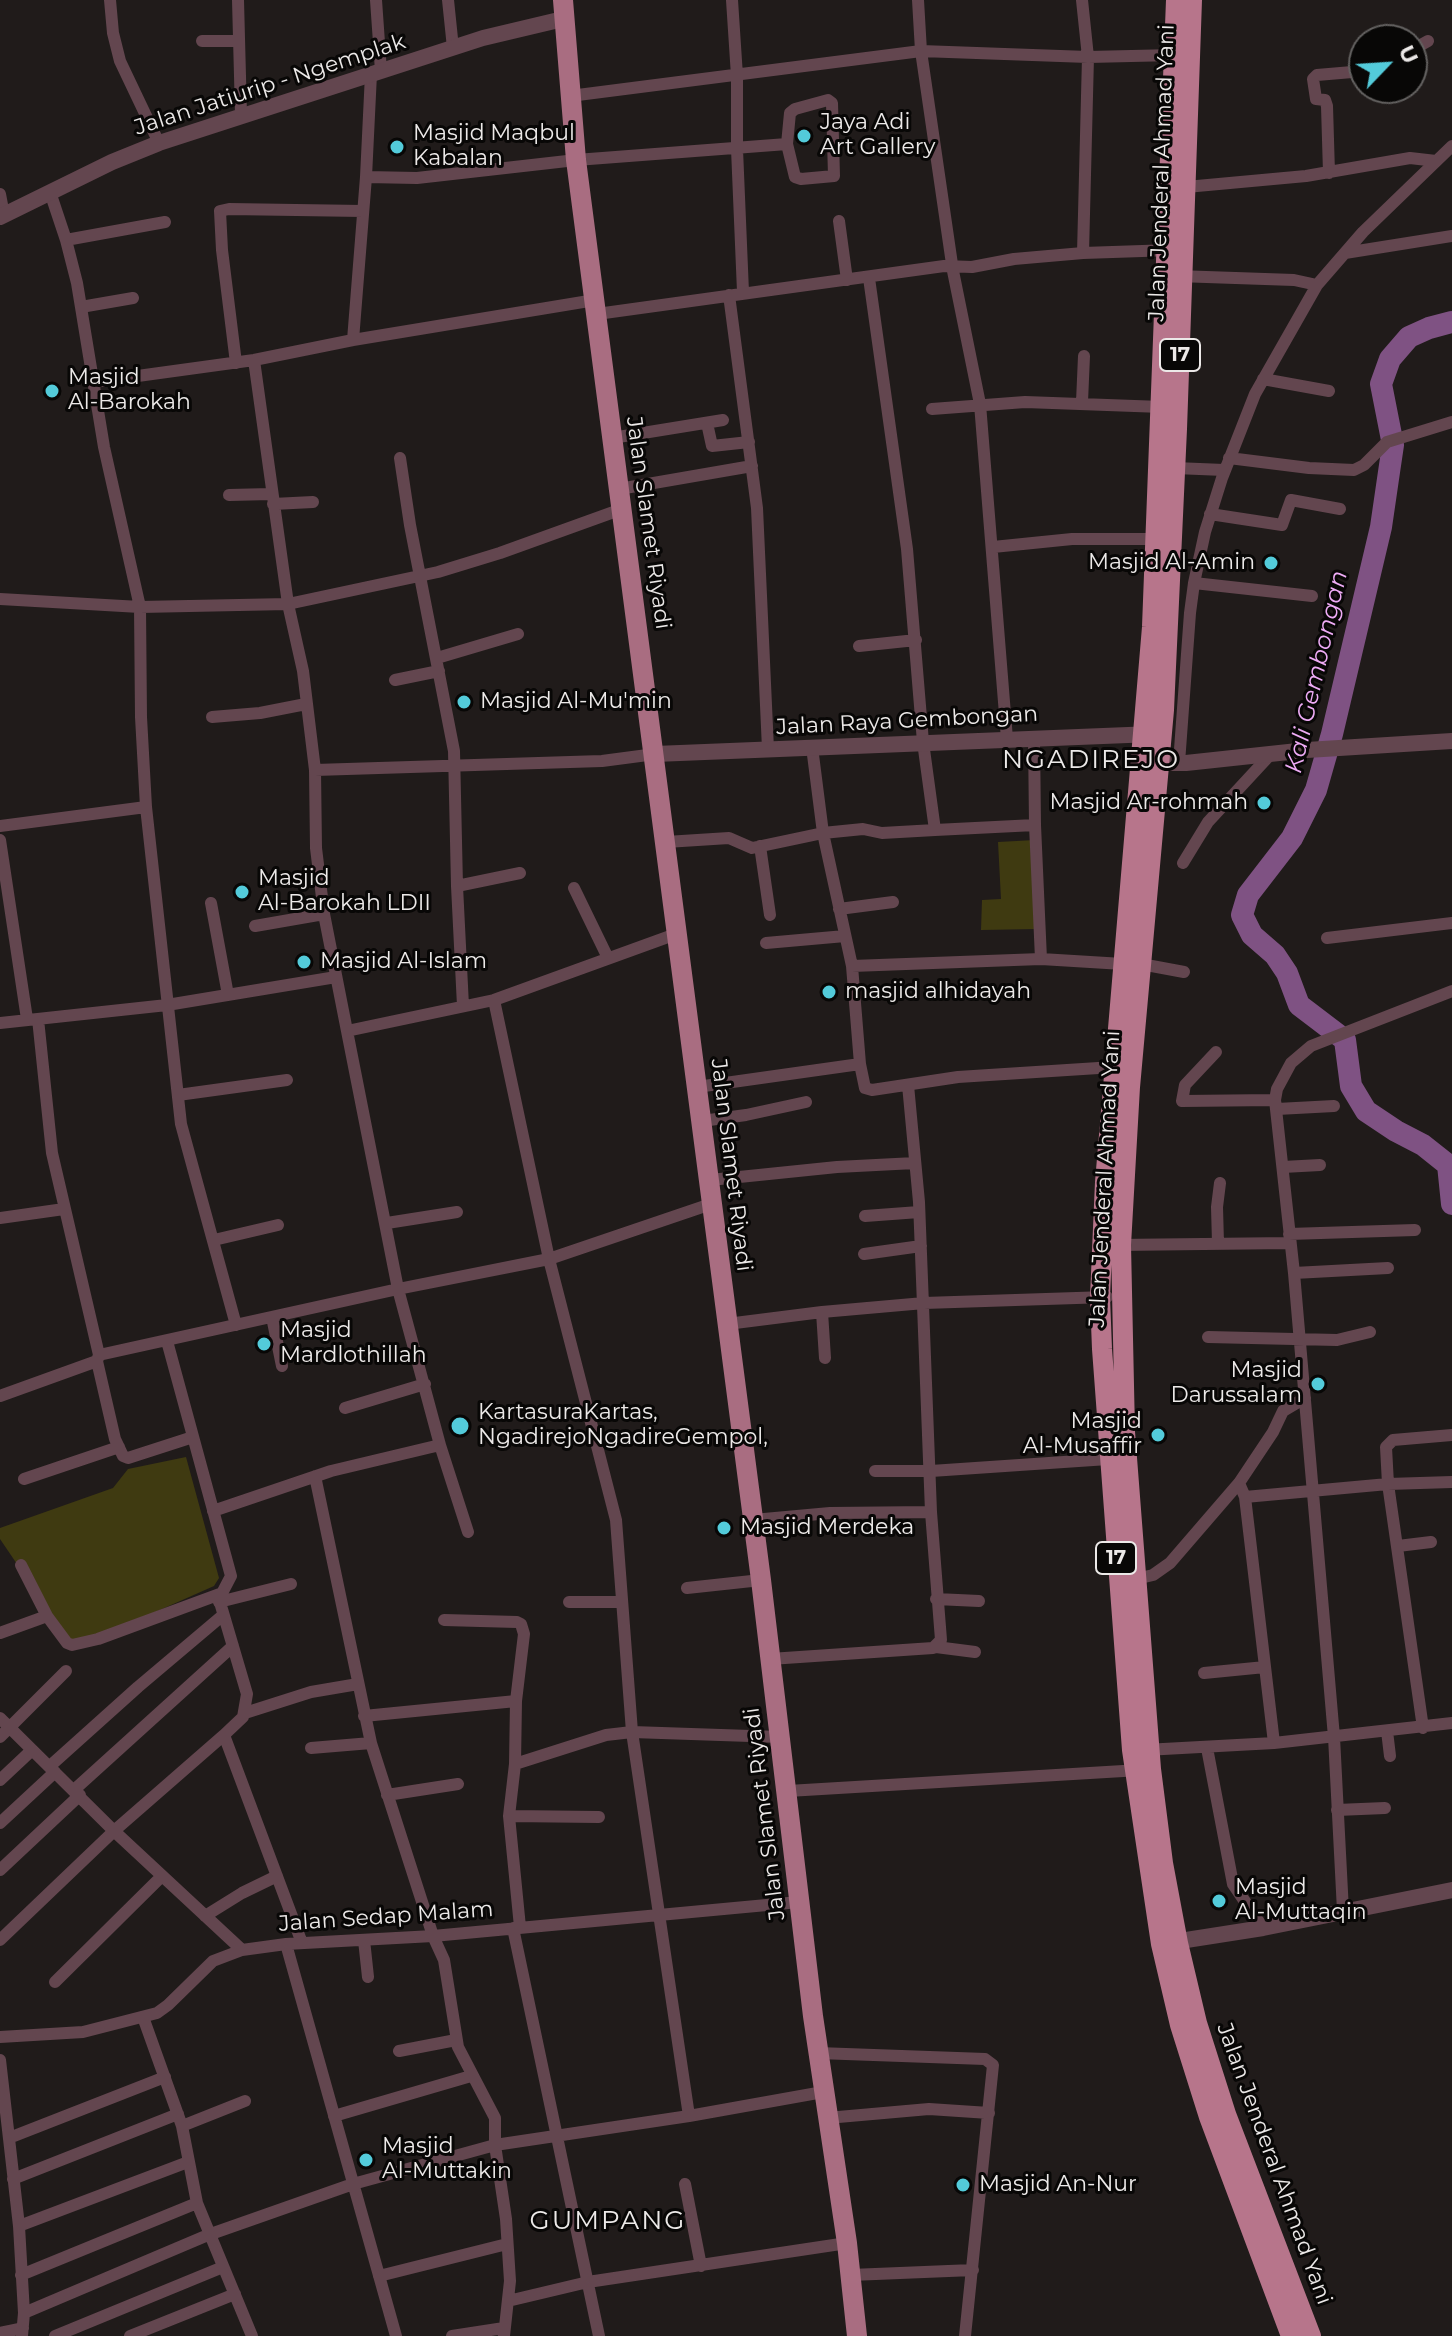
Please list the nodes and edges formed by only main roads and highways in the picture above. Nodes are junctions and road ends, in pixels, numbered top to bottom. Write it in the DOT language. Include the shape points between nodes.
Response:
graph roads {
  1 [pos="1176,0"];
  2 [pos="1192,0"];
  3 [pos="563,10"];
  4 [pos="1175,250"];
  5 [pos="1174,276"];
  6 [pos="1152,734"];
  7 [pos="1132,964"];
  8 [pos="1111,1245"];
  9 [pos="1142,1760"];
  10 [pos="1169,1943"];
  11 [pos="857,2336"];
  12 [pos="1291,2336"];
  13 [pos="1311,2336"];
  1 -- 4 [label="highway, Jalan Jenderal Ahmad Yani / 17"];
  2 -- 4 [label="highway, Jalan Jenderal Ahmad Yani / 17" via="1186,187"];
  3 -- 11 [label="main road, Jalan Slamet Riyadi" via="576,160"];
  4 -- 5 [label="highway, Jalan Jenderal Ahmad Yani / 17"];
  5 -- 6 [label="highway, Jalan Jenderal Ahmad Yani / 17" via="1162,407"];
  5 -- 6 [label="highway, Jalan Jenderal Ahmad Yani / 17" via="1175,468"];
  6 -- 7 [label="highway, Jalan Jenderal Ahmad Yani / 17" via="1159,763"];
  7 -- 8 [label="highway, Jalan Jenderal Ahmad Yani / 17" via="1130,1087"];
  7 -- 8 [label="highway, Jalan Jenderal Ahmad Yani / 17" via="1114,1067"];
  8 -- 9 [label="highway, Jalan Jenderal Ahmad Yani / 17" via="1122,1296"];
  8 -- 9 [label="highway, Jalan Jenderal Ahmad Yani / 17" via="1100,1297 1108,1459"];
  9 -- 10 [label="highway, Jalan Jenderal Ahmad Yani / 17" via="1163,1863"];
  10 -- 12 [label="highway, Jalan Jenderal Ahmad Yani / 17" via="1180,2025"];
  10 -- 13 [label="highway, Jalan Jenderal Ahmad Yani / 17" via="1226,2114"];
}
